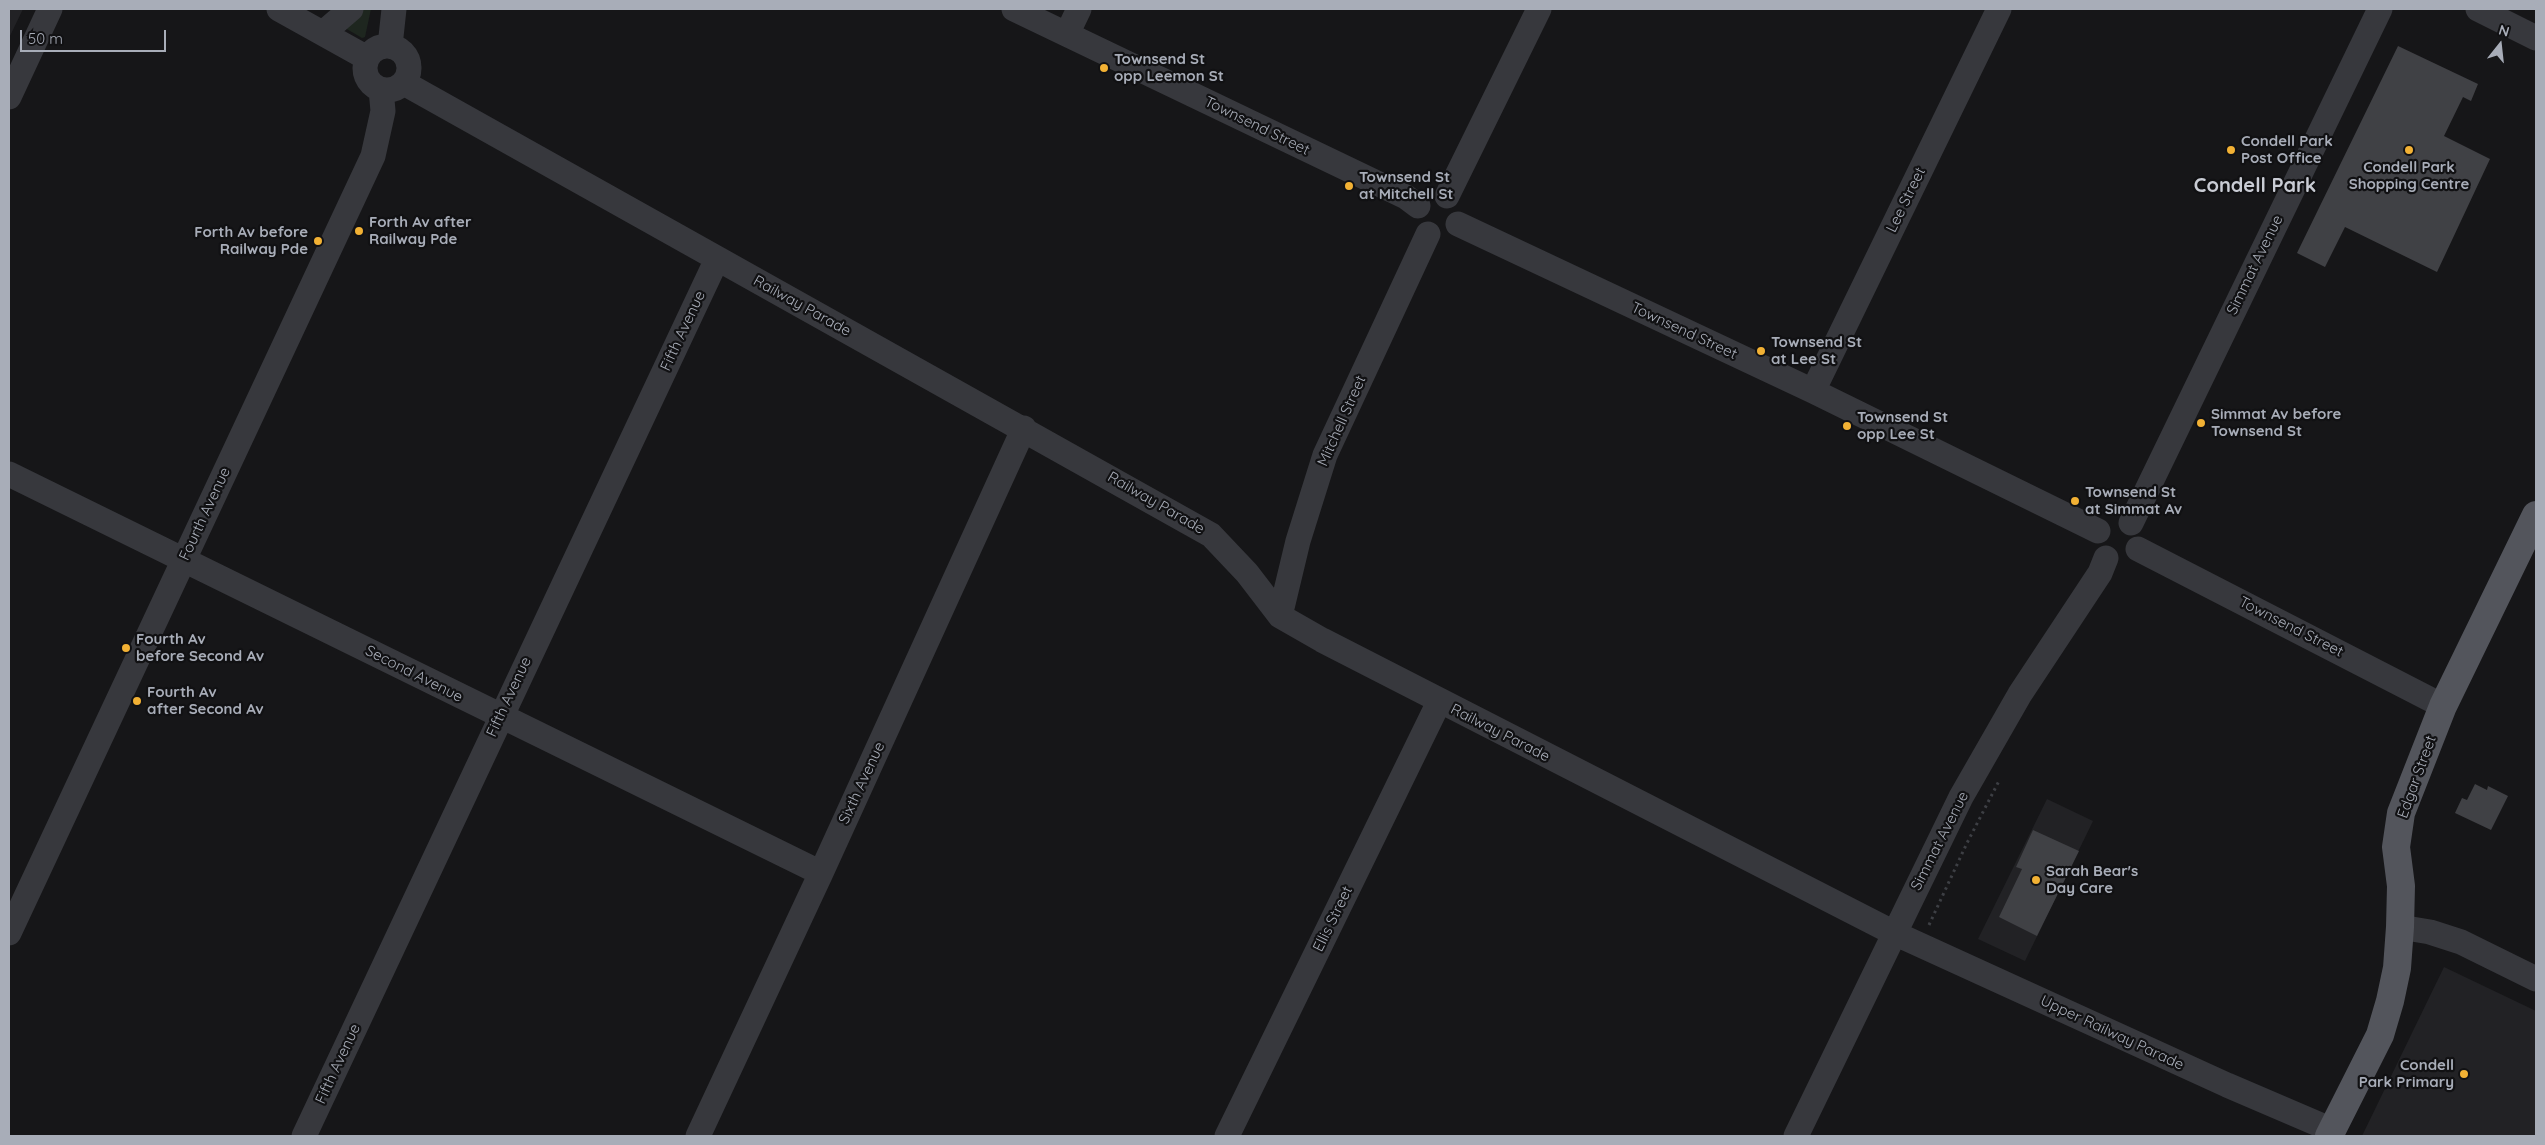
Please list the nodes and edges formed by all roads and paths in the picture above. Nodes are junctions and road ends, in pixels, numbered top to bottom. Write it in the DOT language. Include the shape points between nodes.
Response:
graph roads {
  1 [pos="50,9"];
  2 [pos="280,9"];
  3 [pos="351,9"];
  4 [pos="394,9"];
  5 [pos="1014,9"];
  6 [pos="1079,9"];
  7 [pos="1539,9"];
  8 [pos="1999,9"];
  9 [pos="2380,9"];
  10 [pos="2478,9"];
  11 [pos="323,33"];
  12 [pos="1067,34"];
  13 [pos="2536,38"];
  14 [pos="390,46"];
  15 [pos="367,58"];
  16 [pos="393,86"];
  17 [pos="9,97"];
  18 [pos="1447,196"];
  19 [pos="1418,206"];
  20 [pos="1458,224"];
  21 [pos="1428,234"];
  22 [pos="717,259"];
  23 [pos="1813,391"];
  24 [pos="1024,428"];
  25 [pos="9,474"];
  26 [pos="2536,515"];
  27 [pos="2130,523"];
  28 [pos="2098,531"];
  29 [pos="2138,549"];
  30 [pos="2106,558"];
  31 [pos="184,559"];
  32 [pos="1280,616"];
  33 [pos="1439,702"];
  34 [pos="2443,706"];
  35 [pos="500,717"];
  36 [pos="2000,780"];
  37 [pos="821,873"];
  38 [pos="2400,927"];
  39 [pos="1927,928"];
  40 [pos="9,933"];
  41 [pos="1894,933"];
  42 [pos="2536,979"];
  43 [pos="2331,1133"];
  44 [pos="304,1136"];
  45 [pos="698,1136"];
  46 [pos="1227,1136"];
  47 [pos="1796,1136"];
  1 -- 17 [label="street"];
  2 -- 11 [label="street"];
  3 -- 11 [label="street"];
  4 -- 14 [label="street"];
  5 -- 12 [label="street, Townsend Street"];
  6 -- 12 [label="street"];
  7 -- 18 [label="street"];
  8 -- 23 [label="street, Lee Street"];
  9 -- 27 [label="street, Simmat Avenue"];
  10 -- 13 [label="street"];
  11 -- 15 [label="street"];
  12 -- 19 [label="street, Townsend Street" via="1406,197"];
  14 -- 15 [label="street" via="376,48"];
  14 -- 16 [label="street" via="407,57 409,70"];
  15 -- 16 [label="street" via="366,77 370,82"];
  16 -- 22 [label="street, Railway Parade"];
  16 -- 31 [label="street, Fourth Avenue" via="383,111 373,156"];
  18 -- 19 [label="street" via="1434,194"];
  18 -- 20 [label="street" via="1456,205"];
  19 -- 21 [label="street" via="1416,219 1422,231"];
  20 -- 21 [label="street" via="1442,237"];
  20 -- 23 [label="street, Townsend Street"];
  21 -- 32 [label="street, Mitchell Street" via="1325,455 1298,541"];
  22 -- 24 [label="street, Railway Parade"];
  22 -- 35 [label="street, Fifth Avenue"];
  23 -- 28 [label="street, Townsend Street"];
  24 -- 32 [label="street, Railway Parade" via="1211,535 1247,573"];
  24 -- 37 [label="street, Sixth Avenue"];
  25 -- 31 [label="street, Second Avenue"];
  26 -- 34 [label="main road, Edgar Street"];
  27 -- 28 [label="street" via="2112,519"];
  27 -- 29 [label="street" via="2139,534"];
  28 -- 30 [label="street" via="2096,545"];
  29 -- 30 [label="street" via="2124,562"];
  29 -- 34 [label="street, Townsend Street"];
  30 -- 41 [label="street, Simmat Avenue" via="2100,573 2020,694 1961,798"];
  31 -- 35 [label="street, Second Avenue"];
  31 -- 40 [label="street, Fourth Avenue"];
  32 -- 33 [label="street, Railway Parade"];
  33 -- 41 [label="street, Railway Parade"];
  33 -- 46 [label="street, Ellis Street"];
  34 -- 38 [label="main road, Edgar Street" via="2401,814 2396,847 2401,886"];
  35 -- 37 [label="street, Second Avenue"];
  35 -- 44 [label="street, Fifth Avenue"];
  36 -- 39 [label="path"];
  37 -- 45 [label="street, Sixth Avenue"];
  38 -- 42 [label="street" via="2461,942"];
  38 -- 43 [label="main road, Edgar Street" via="2397,968 2380,1035"];
  41 -- 43 [label="street, Upper Railway Parade"];
  41 -- 47 [label="street, Simmat Avenue"];
}
